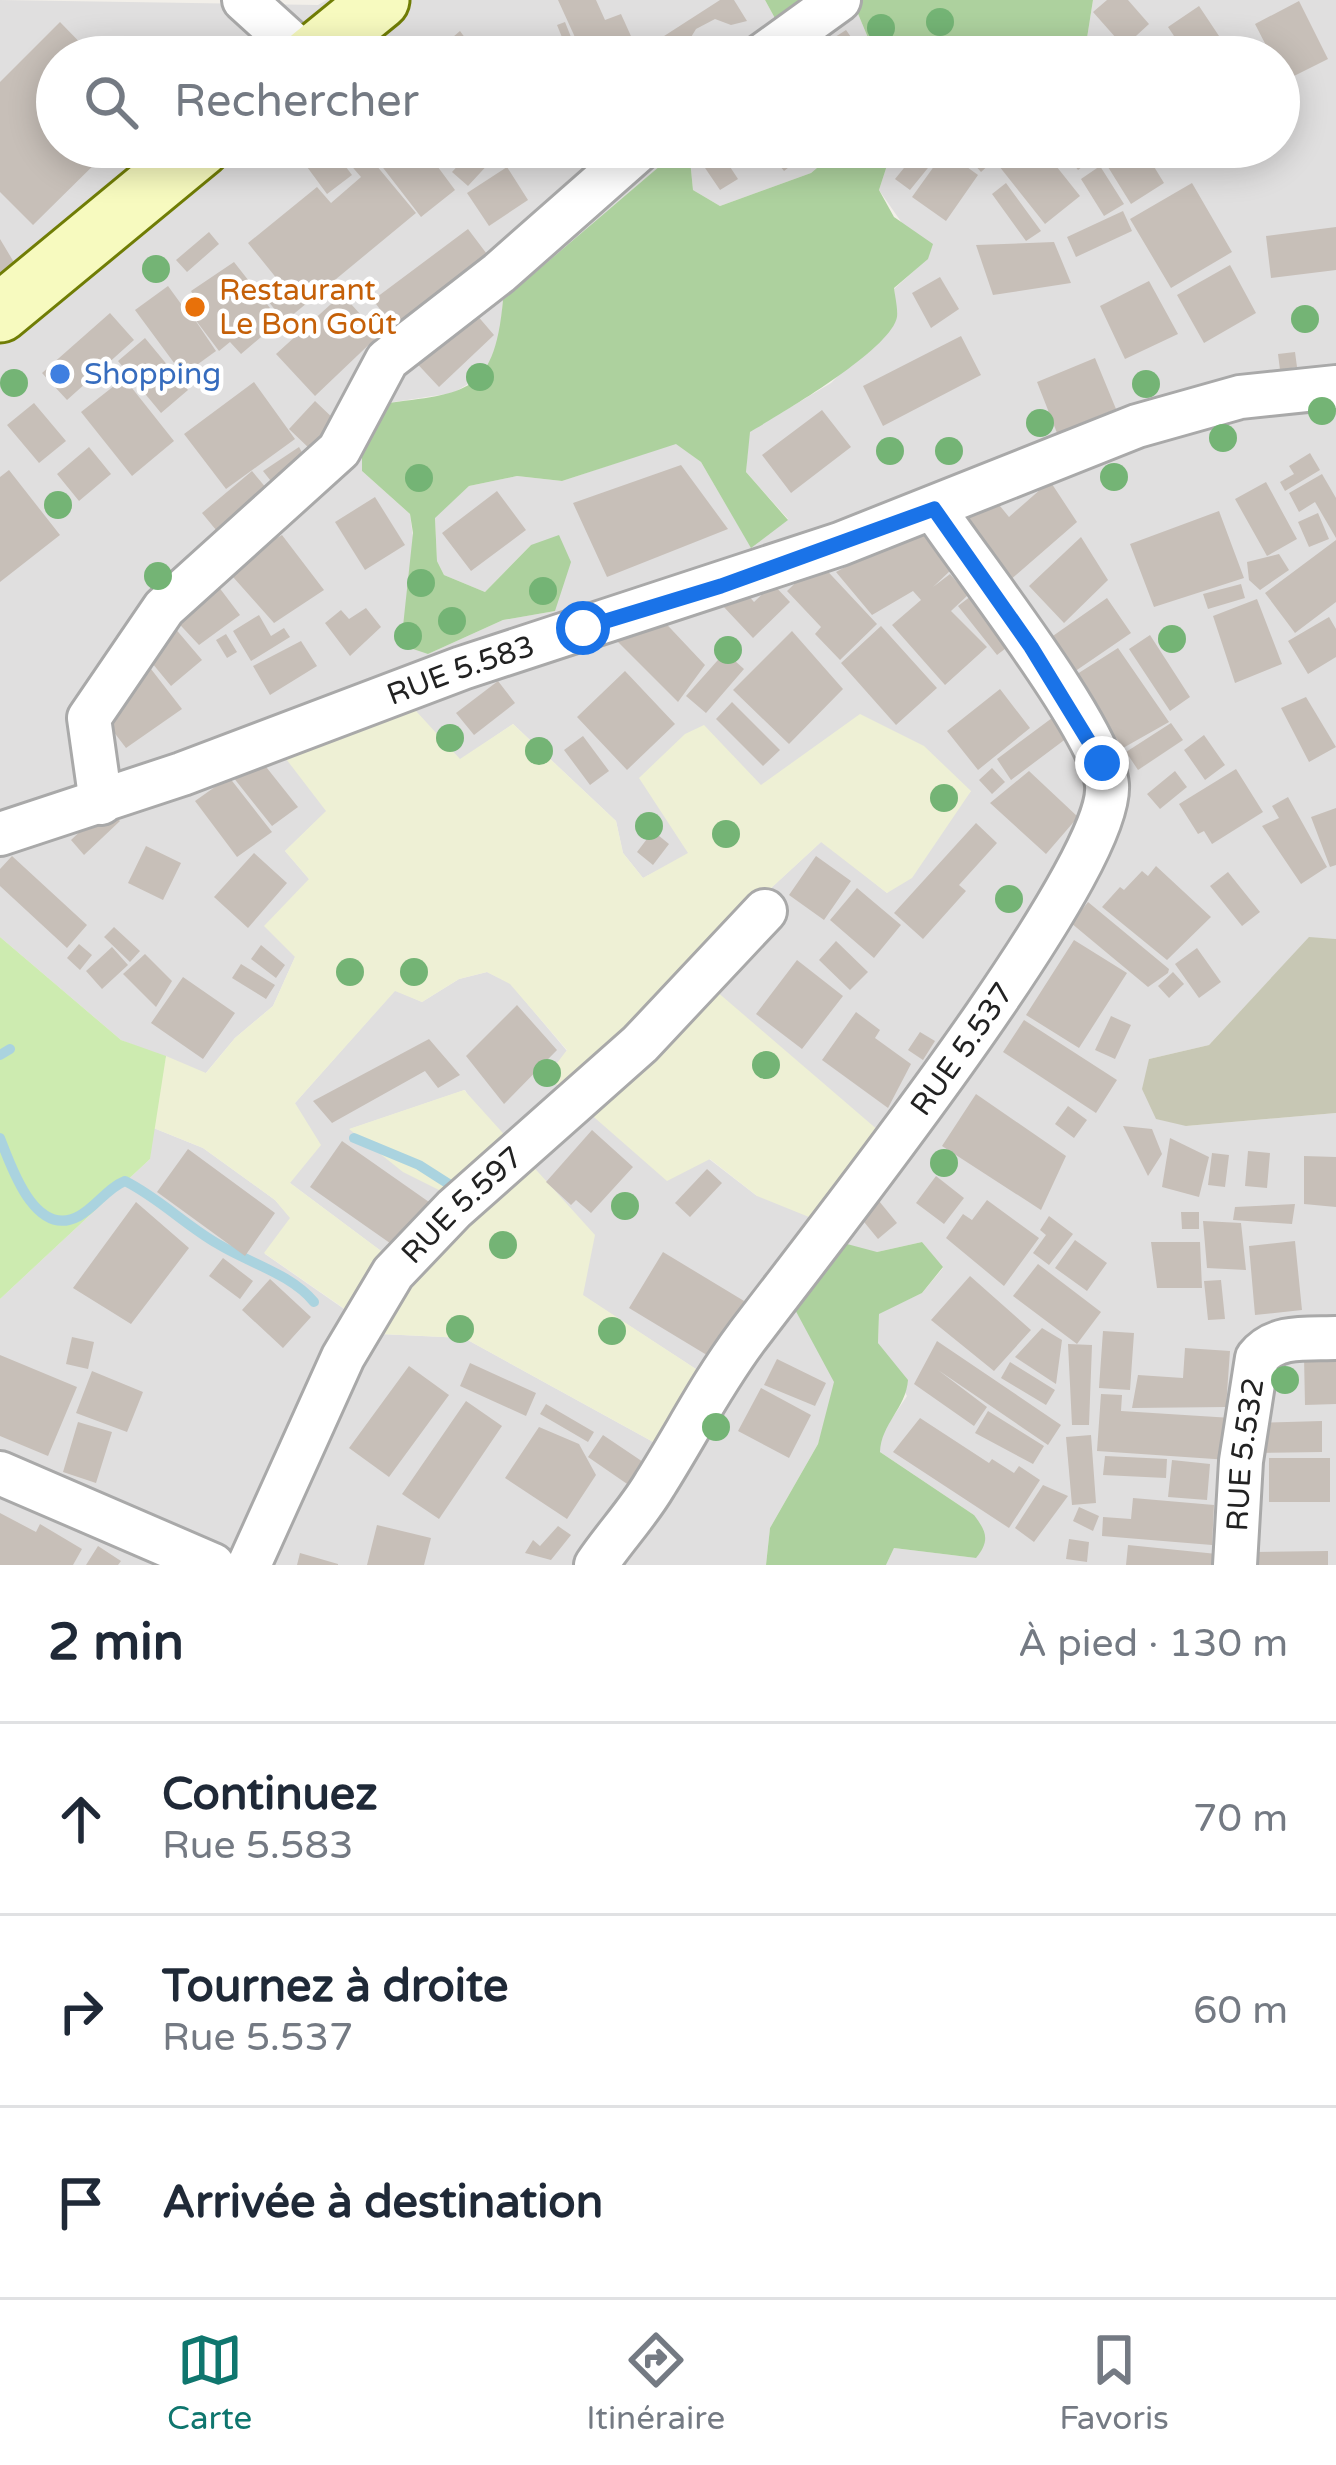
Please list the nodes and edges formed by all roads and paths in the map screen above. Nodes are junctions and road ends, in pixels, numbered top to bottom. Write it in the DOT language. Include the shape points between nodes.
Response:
graph roads {
  1 [pos="244,0"];
  2 [pos="380,0"];
  3 [pos="839,0"];
  4 [pos="284,36"];
  5 [pos="335,36"];
  6 [pos="789,36"];
  7 [pos="176,168"];
  8 [pos="618,168"];
  9 [pos="0,313"];
  10 [pos="1336,387"];
  11 [pos="934,509"];
  12 [pos="101,803"];
  13 [pos="0,834"];
  14 [pos="765,911"];
  15 [pos="1336,1338"];
  16 [pos="0,1473"];
  17 [pos="213,1565"];
  18 [pos="250,1565"];
  19 [pos="596,1565"];
  20 [pos="1235,1565"];
  1 -- 4 [label="street"];
  2 -- 5 [label="main road"];
  3 -- 6 [label="street"];
  7 -- 9 [label="main road"];
  8 -- 12 [label="street" via="387,360 339,450 164,608 89,718"];
  10 -- 11 [label="street, RUE 5.583" via="1240,397 1137,426"];
  11 -- 12 [label="street, RUE 5.583" via="462,668"];
  11 -- 19 [label="street, RUE 5.537" via="1102,763 1105,816 1045,927 693,1414 652,1489"];
  12 -- 13 [label="street, RUE 5.583"];
  14 -- 18 [label="street, RUE 5.597" via="640,1044 393,1273 344,1358"];
  15 -- 20 [label="street, RUE 5.532" via="1284,1340 1257,1358"];
  16 -- 17 [label="street"];
}
